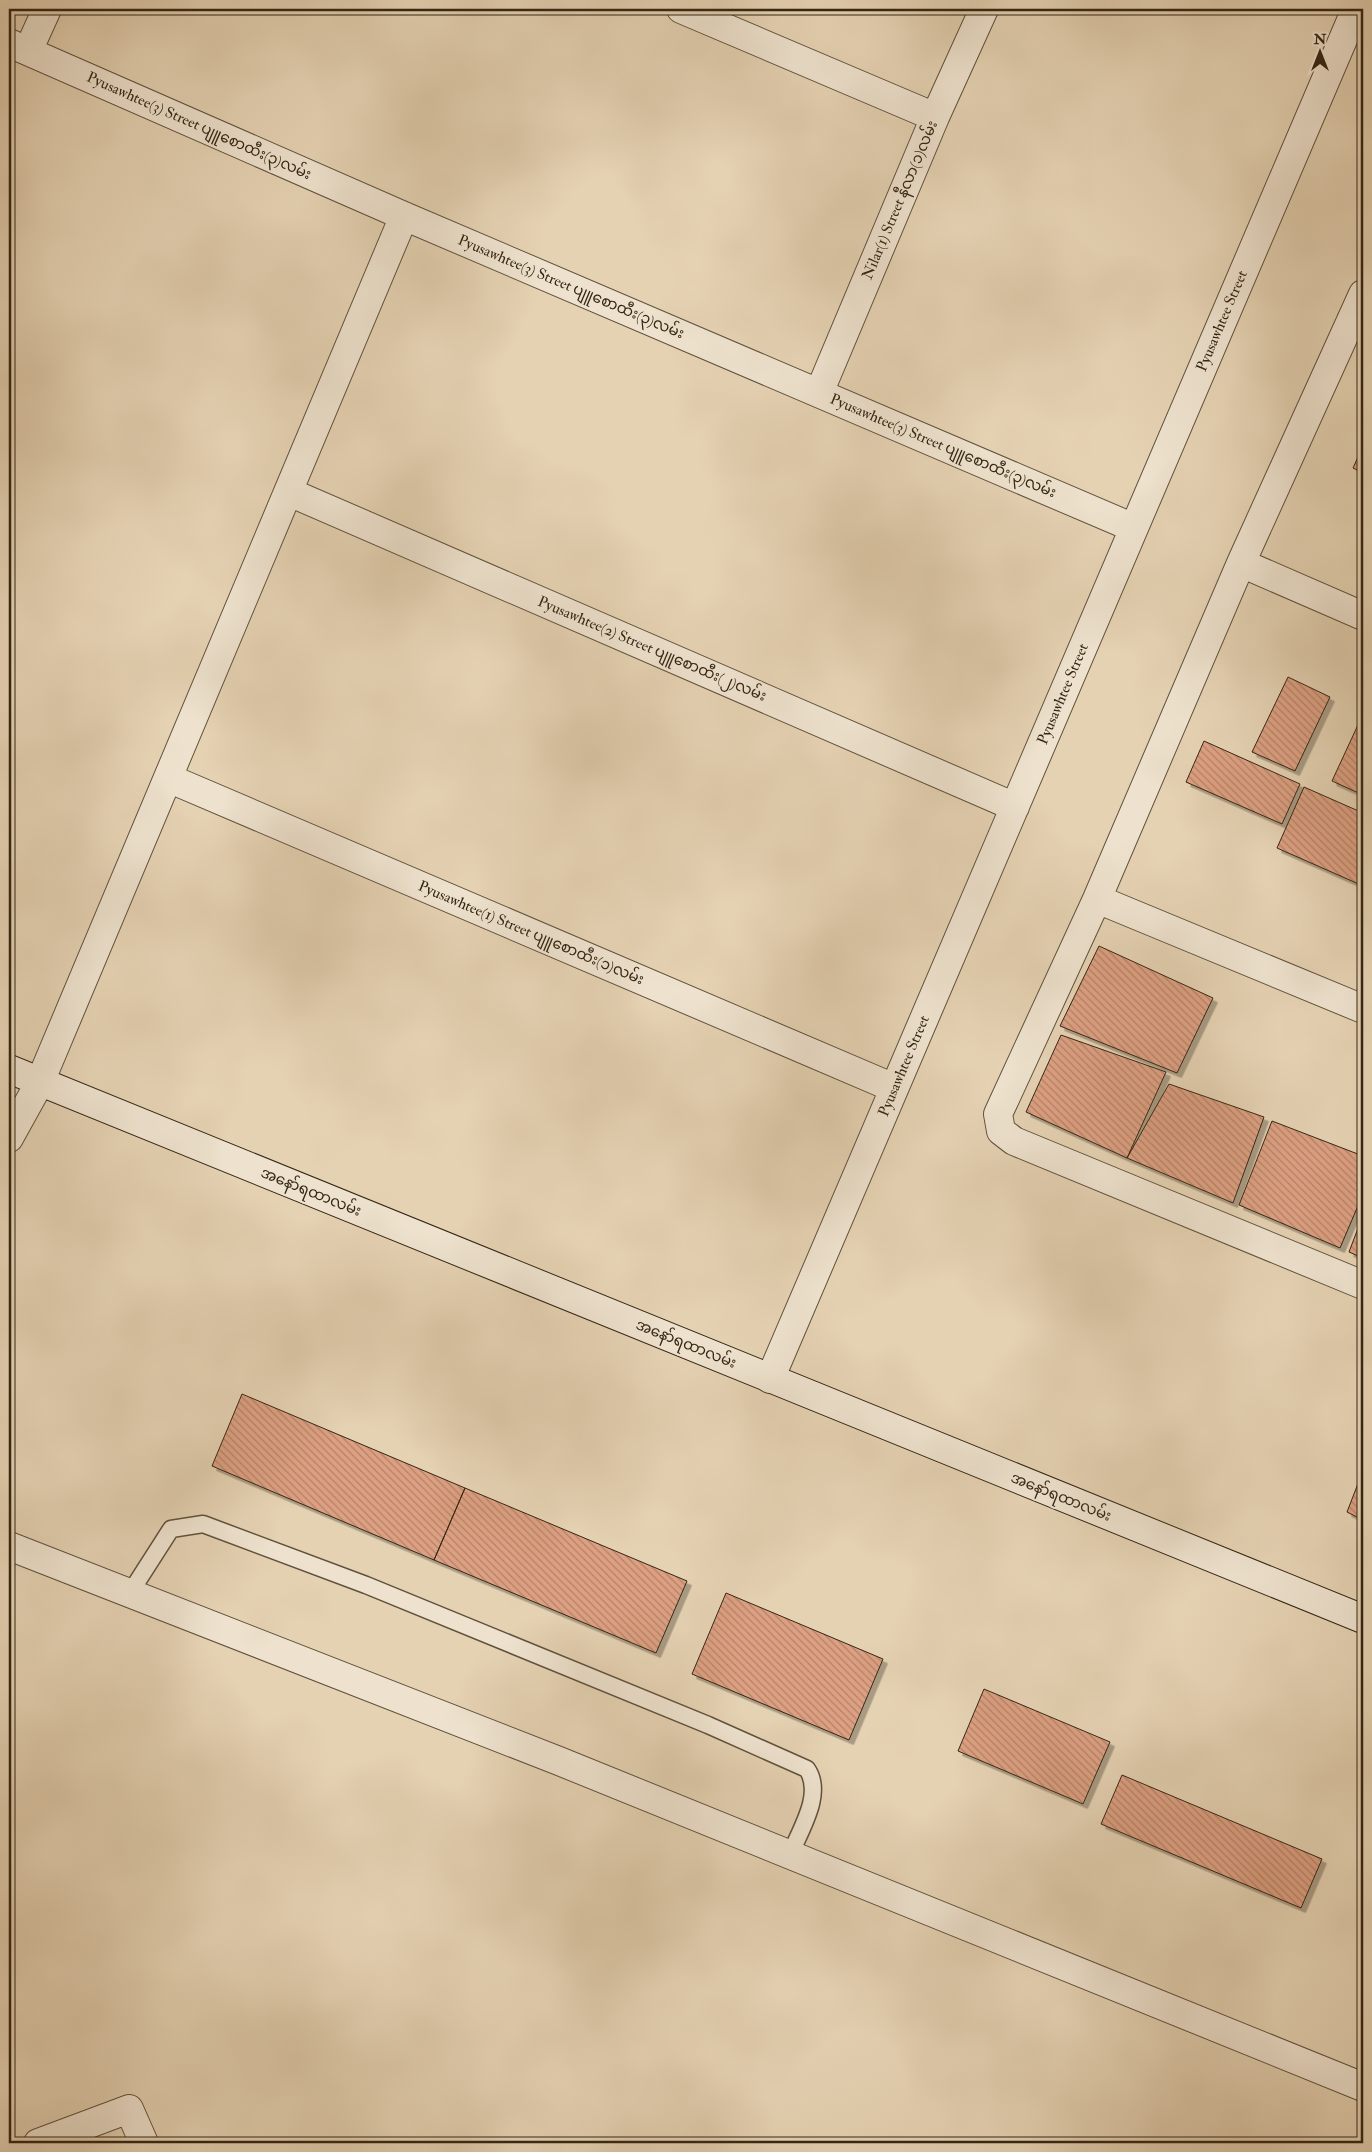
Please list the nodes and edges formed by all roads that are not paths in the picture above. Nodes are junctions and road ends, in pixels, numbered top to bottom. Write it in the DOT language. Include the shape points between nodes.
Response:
graph roads {
  1 [pos="47,9"];
  2 [pos="681,9"];
  3 [pos="984,9"];
  4 [pos="1356,9"];
  5 [pos="18,47"];
  6 [pos="935,117"];
  7 [pos="404,216"];
  8 [pos="1363,294"];
  9 [pos="819,394"];
  10 [pos="289,492"];
  11 [pos="1134,528"];
  12 [pos="1242,563"];
  13 [pos="1363,616"];
  14 [pos="168,778"];
  15 [pos="1014,807"];
  16 [pos="1097,899"];
  17 [pos="1363,1009"];
  18 [pos="9,1069"];
  19 [pos="40,1082"];
  20 [pos="894,1088"];
  21 [pos="9,1138"];
  22 [pos="1363,1285"];
  23 [pos="770,1378"];
  24 [pos="9,1546"];
  25 [pos="130,1594"];
  26 [pos="1363,1619"];
  27 [pos="790,1855"];
  28 [pos="1363,2087"];
  29 [pos="38,2143"];
  30 [pos="144,2143"];
  1 -- 5 [label="street"];
  2 -- 6 [label="street"];
  3 -- 6 [label="street, Nilar(1) Street နီလာ(၁)လမ်း"];
  4 -- 11 [label="street, Pyusawhtee Street"];
  5 -- 7 [label="street, Pyusawhtee(3) Street ပျူစောထီး(၃)လမ်း"];
  6 -- 9 [label="street, Nilar(1) Street နီလာ(၁)လမ်း"];
  7 -- 9 [label="street, Pyusawhtee(3) Street ပျူစောထီး(၃)လမ်း"];
  7 -- 10 [label="street"];
  8 -- 12 [label="street"];
  9 -- 11 [label="street, Pyusawhtee(3) Street ပျူစောထီး(၃)လမ်း"];
  10 -- 14 [label="street"];
  10 -- 15 [label="street, Pyusawhtee(2) Street ပျူစောထီး(၂)လမ်း"];
  11 -- 15 [label="street, Pyusawhtee Street"];
  12 -- 13 [label="street"];
  12 -- 16 [label="street"];
  14 -- 19 [label="street"];
  14 -- 20 [label="street, Pyusawhtee(1) Street ပျူစောထီး(၁)လမ်း"];
  15 -- 20 [label="street, Pyusawhtee Street"];
  16 -- 17 [label="street"];
  16 -- 22 [label="street" via="998,1114 1001,1131 1014,1141"];
  18 -- 19 [label="street, အနော်ရထာလမ်း"];
  19 -- 21 [label="street"];
  19 -- 23 [label="street, အနော်ရထာလမ်း"];
  20 -- 23 [label="street, Pyusawhtee Street"];
  23 -- 26 [label="street, အနော်ရထာလမ်း"];
  24 -- 25 [label="street"];
  25 -- 27 [label="street"];
  25 -- 27 [label="lane" via="171,1529 204,1524 366,1585 807,1769 813,1778 812,1801"];
  27 -- 28 [label="street"];
  29 -- 30 [label="street" via="130,2109"];
}
